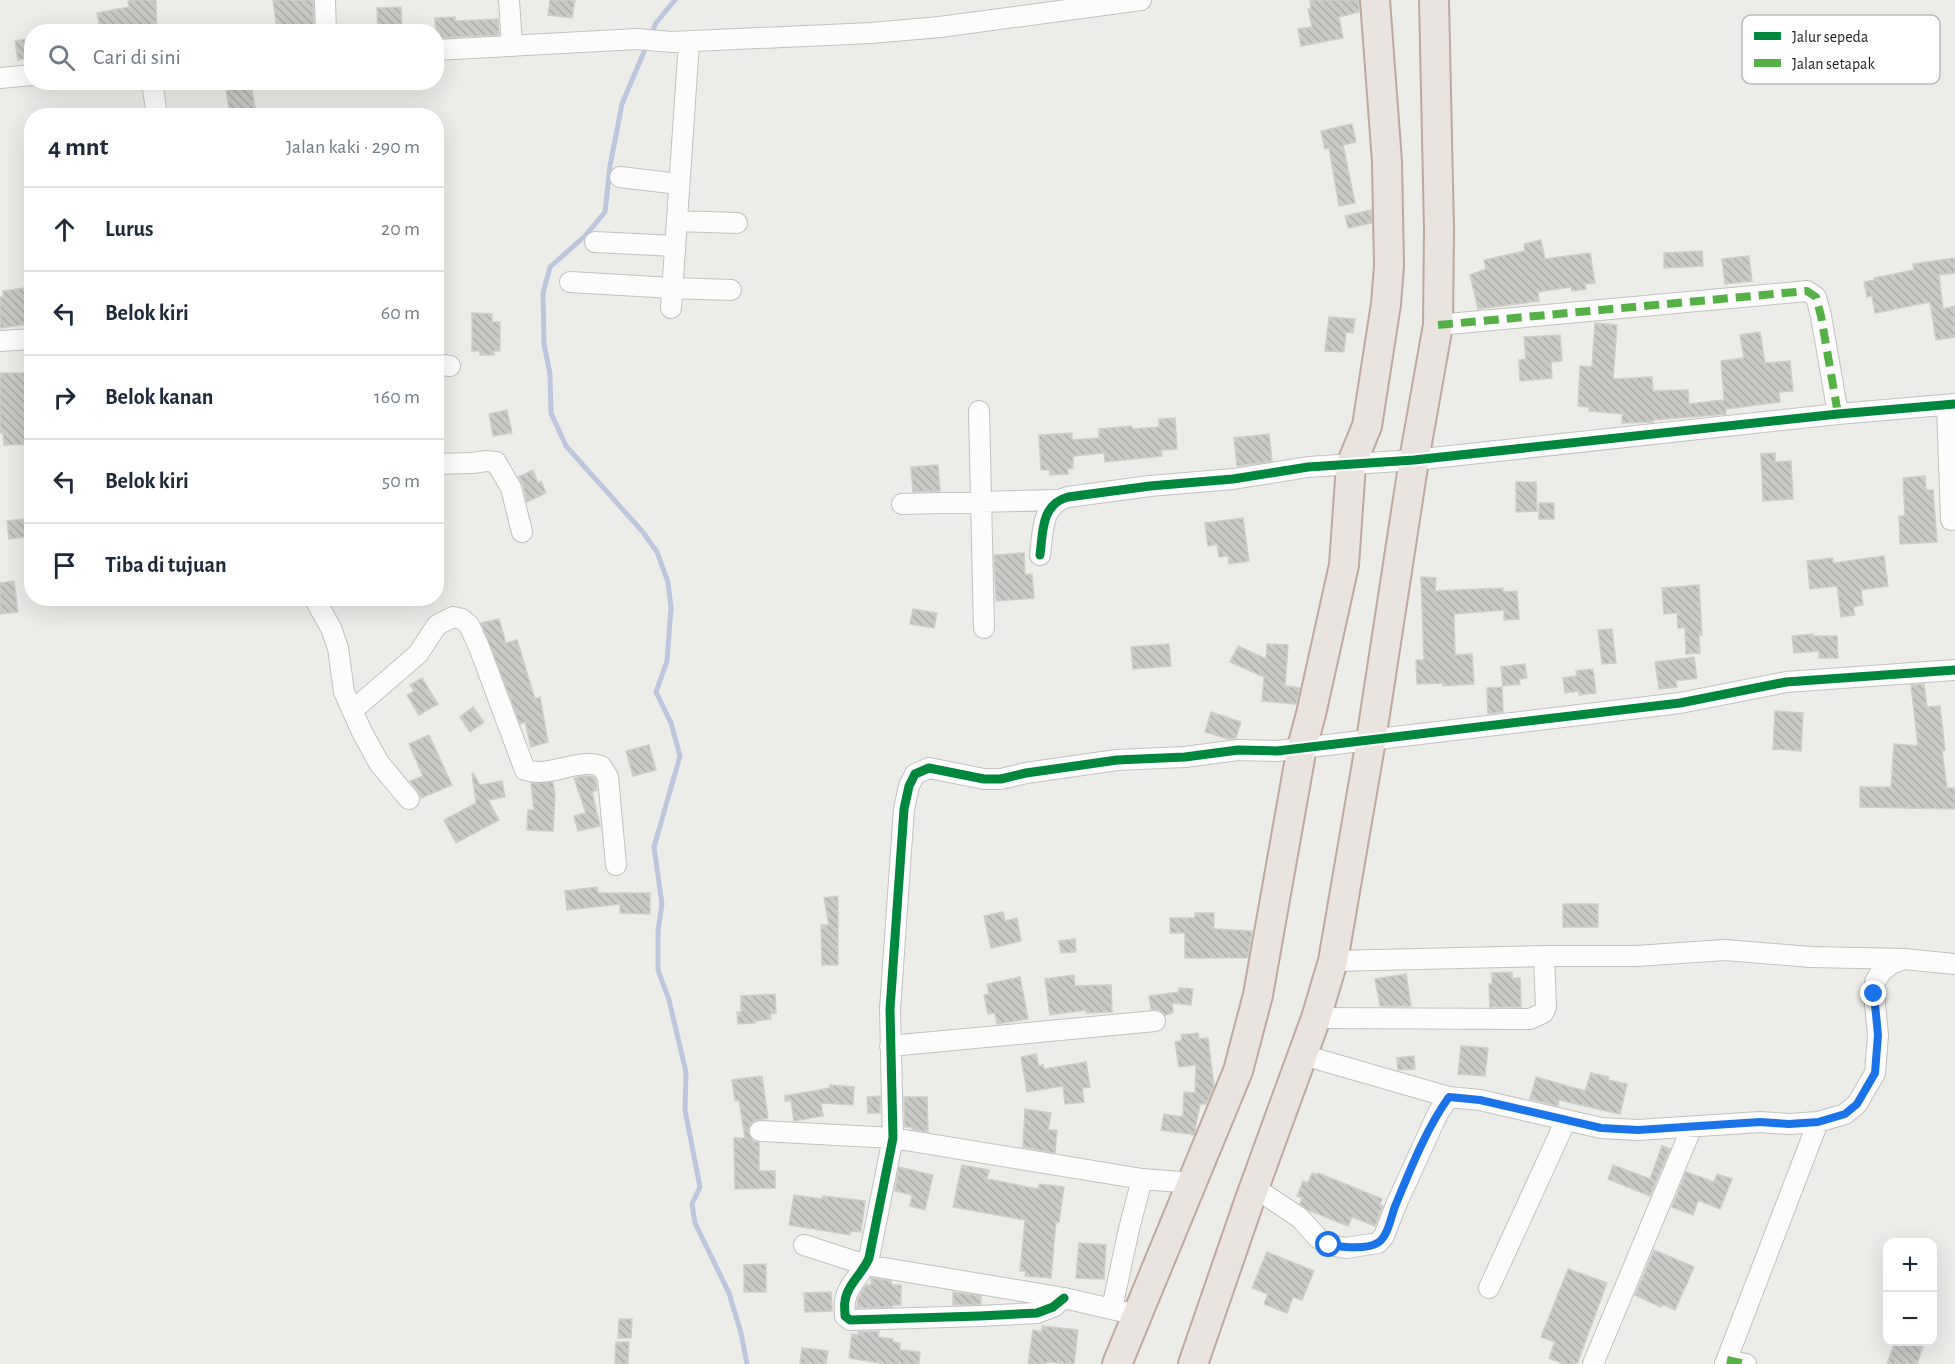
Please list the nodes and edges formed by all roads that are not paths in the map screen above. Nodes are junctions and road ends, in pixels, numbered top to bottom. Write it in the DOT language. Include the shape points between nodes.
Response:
graph roads {
  1 [pos="325,0"];
  2 [pos="509,0"];
  3 [pos="1141,0"];
  4 [pos="1375,0"];
  5 [pos="1434,0"];
  6 [pos="326,24"];
  7 [pos="680,42"];
  8 [pos="512,46"];
  9 [pos="444,50"];
  10 [pos="24,76"];
  11 [pos="0,78"];
  12 [pos="153,90"];
  13 [pos="155,108"];
  14 [pos="620,177"];
  15 [pos="679,184"];
  16 [pos="677,221"];
  17 [pos="737,223"];
  18 [pos="595,242"];
  19 [pos="675,246"];
  20 [pos="570,282"];
  21 [pos="731,290"];
  22 [pos="672,298"];
  23 [pos="1438,325"];
  24 [pos="24,340"];
  25 [pos="0,341"];
  26 [pos="1951,405"];
  27 [pos="979,411"];
  28 [pos="1838,414"];
  29 [pos="1413,460"];
  30 [pos="444,464"];
  31 [pos="1351,465"];
  32 [pos="1058,500"];
  33 [pos="981,502"];
  34 [pos="902,504"];
  35 [pos="1951,520"];
  36 [pos="522,532"];
  37 [pos="1040,555"];
  38 [pos="319,606"];
  39 [pos="984,628"];
  40 [pos="1955,670"];
  41 [pos="353,710"];
  42 [pos="1371,740"];
  43 [pos="1302,747"];
  44 [pos="410,800"];
  45 [pos="616,865"];
  46 [pos="1544,956"];
  47 [pos="1904,959"];
  48 [pos="1333,961"];
  49 [pos="1955,964"];
  50 [pos="1316,1018"];
  51 [pos="1155,1021"];
  52 [pos="891,1046"];
  53 [pos="1303,1054"];
  54 [pos="1449,1097"];
  55 [pos="1566,1120"];
  56 [pos="1818,1122"];
  57 [pos="1692,1127"];
  58 [pos="760,1131"];
  59 [pos="893,1138"];
  60 [pos="1142,1179"];
  61 [pos="1192,1183"];
  62 [pos="1255,1188"];
  63 [pos="804,1245"];
  64 [pos="866,1265"];
  65 [pos="1489,1288"];
  66 [pos="1064,1298"];
  67 [pos="1125,1311"];
  68 [pos="1726,1362"];
  69 [pos="1117,1364"];
  70 [pos="1193,1364"];
  71 [pos="1593,1364"];
  72 [pos="1746,1364"];
  1 -- 6 [label="street"];
  2 -- 8 [label="street"];
  3 -- 7 [label="street" via="940,27"];
  4 -- 31 [label="highway" via="1387,162 1389,266 1367,426"];
  5 -- 23 [label="highway"];
  7 -- 8 [label="street" via="636,39"];
  7 -- 15 [label="street"];
  8 -- 9 [label="street"];
  10 -- 11 [label="street"];
  12 -- 13 [label="street"];
  14 -- 15 [label="street"];
  15 -- 16 [label="street"];
  16 -- 17 [label="street"];
  16 -- 19 [label="street"];
  18 -- 19 [label="street"];
  19 -- 22 [label="street"];
  20 -- 22 [label="street"];
  21 -- 22 [label="street"];
  23 -- 28 [label="street" via="1807,291 1816,297 1821,316"];
  23 -- 29 [label="highway"];
  24 -- 25 [label="street"];
  26 -- 28 [label="street"];
  26 -- 35 [label="street"];
  27 -- 33 [label="street"];
  28 -- 29 [label="street"];
  29 -- 31 [label="street"];
  29 -- 42 [label="highway"];
  30 -- 36 [label="street" via="496,462 512,488"];
  31 -- 32 [label="street" via="1308,467"];
  31 -- 43 [label="highway" via="1344,565"];
  32 -- 33 [label="street"];
  32 -- 37 [label="street" via="1044,522"];
  33 -- 34 [label="street"];
  33 -- 39 [label="street"];
  38 -- 41 [label="street" via="332,628 344,692"];
  40 -- 42 [label="street" via="1786,682 1680,703"];
  41 -- 44 [label="street" via="379,763"];
  41 -- 45 [label="street" via="418,654 437,625 453,617 462,619 479,647 525,770 537,774 592,763 602,766 610,787"];
  42 -- 43 [label="street"];
  42 -- 48 [label="highway"];
  43 -- 52 [label="street" via="1117,760 1001,779 929,768 915,774 904,809 890,1009"];
  43 -- 61 [label="highway" via="1256,1003 1238,1071"];
  46 -- 47 [label="street" via="1636,956 1725,950"];
  46 -- 48 [label="street"];
  46 -- 50 [label="street" via="1546,1007 1530,1019"];
  47 -- 49 [label="street"];
  47 -- 56 [label="street" via="1891,964 1875,982 1878,1035 1875,1073 1870,1083 1857,1104 1845,1114"];
  48 -- 50 [label="highway"];
  50 -- 53 [label="highway"];
  51 -- 52 [label="street"];
  52 -- 59 [label="street"];
  53 -- 54 [label="street"];
  53 -- 62 [label="highway"];
  54 -- 55 [label="street" via="1480,1100"];
  54 -- 62 [label="street" via="1378,1243 1346,1248 1329,1245 1300,1218"];
  55 -- 57 [label="street" via="1617,1129"];
  55 -- 65 [label="street"];
  56 -- 57 [label="street"];
  56 -- 68 [label="street"];
  57 -- 71 [label="street"];
  58 -- 59 [label="street"];
  59 -- 60 [label="street"];
  59 -- 64 [label="street"];
  60 -- 61 [label="street"];
  60 -- 67 [label="street" via="1129,1229"];
  61 -- 67 [label="highway"];
  62 -- 70 [label="highway"];
  63 -- 64 [label="street"];
  64 -- 66 [label="street"];
  64 -- 66 [label="street" via="845,1301 845,1316 850,1320 1037,1313"];
  66 -- 67 [label="street"];
  67 -- 69 [label="highway"];
  68 -- 72 [label="street"];
}
